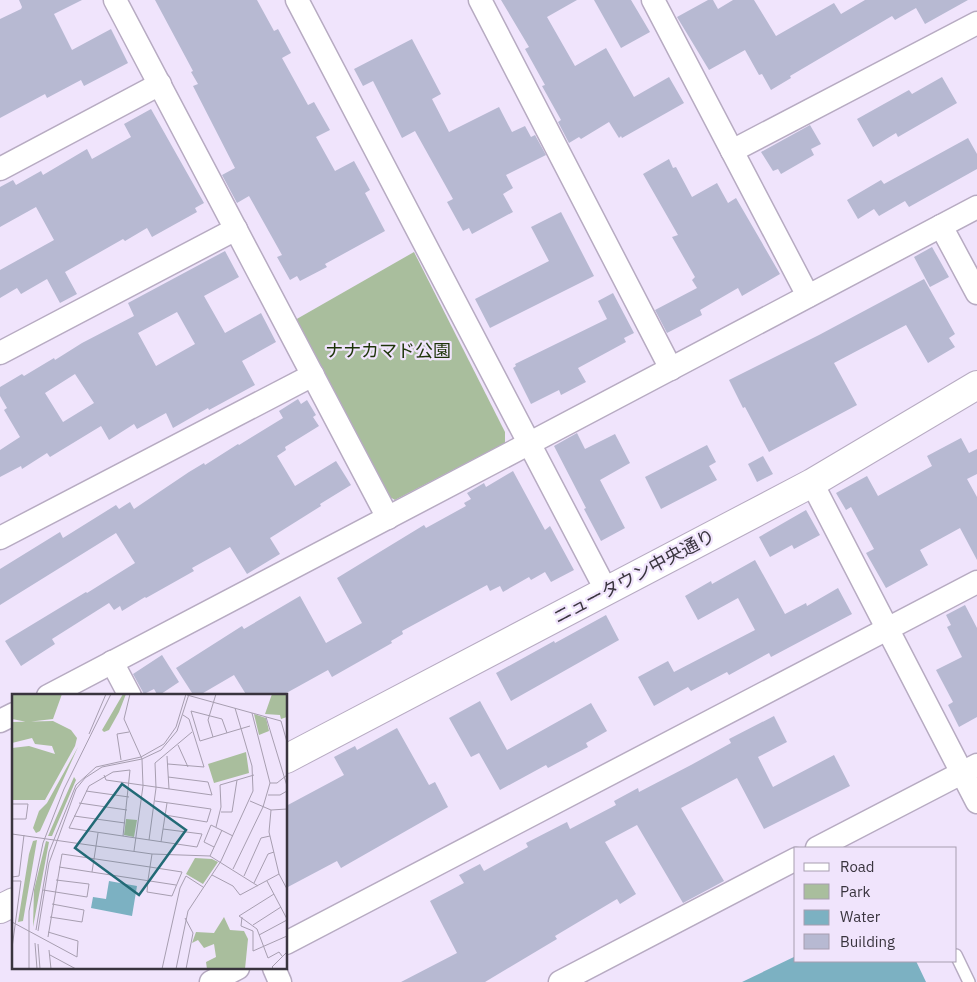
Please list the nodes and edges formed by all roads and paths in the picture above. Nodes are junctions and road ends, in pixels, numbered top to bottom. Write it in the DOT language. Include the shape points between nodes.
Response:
graph roads {
  1 [pos="115,0"];
  2 [pos="297,0"];
  3 [pos="480,0"];
  4 [pos="660,3"];
  5 [pos="977,23"];
  6 [pos="160,84"];
  7 [pos="732,151"];
  8 [pos="0,169"];
  9 [pos="977,206"];
  10 [pos="941,226"];
  11 [pos="236,228"];
  12 [pos="977,293"];
  13 [pos="808,296"];
  14 [pos="0,353"];
  15 [pos="671,369"];
  16 [pos="313,375"];
  17 [pos="977,385"];
  18 [pos="530,443"];
  19 [pos="812,483"];
  20 [pos="388,518"];
  21 [pos="0,538"];
  22 [pos="977,582"];
  23 [pos="606,590"];
  24 [pos="888,629"];
  25 [pos="112,662"];
  26 [pos="52,694"];
  27 [pos="129,694"];
  28 [pos="12,715"];
  29 [pos="0,721"];
  30 [pos="288,758"];
  31 [pos="969,769"];
  32 [pos="977,802"];
  33 [pos="819,847"];
  34 [pos="794,860"];
  35 [pos="12,903"];
  36 [pos="0,909"];
  37 [pos="288,942"];
  38 [pos="957,957"];
  39 [pos="234,970"];
  40 [pos="275,970"];
  41 [pos="977,980"];
  42 [pos="211,982"];
  43 [pos="280,982"];
  44 [pos="560,982"];
  45 [pos="970,982"];
  1 -- 6 [label="street"];
  2 -- 18 [label="street"];
  3 -- 15 [label="street"];
  4 -- 7 [label="street"];
  5 -- 7 [label="street"];
  6 -- 8 [label="street"];
  6 -- 11 [label="street"];
  7 -- 13 [label="street"];
  9 -- 10 [label="street"];
  10 -- 12 [label="street"];
  10 -- 13 [label="street"];
  11 -- 14 [label="street"];
  11 -- 16 [label="street"];
  13 -- 15 [label="street"];
  15 -- 18 [label="street"];
  16 -- 20 [label="street"];
  16 -- 21 [label="street"];
  17 -- 19 [label="street, ニュータウン中央通り"];
  18 -- 20 [label="street"];
  18 -- 23 [label="street"];
  19 -- 23 [label="street, ニュータウン中央通り"];
  19 -- 24 [label="street"];
  20 -- 25 [label="street"];
  22 -- 24 [label="street"];
  23 -- 30 [label="street, ニュータウン中央通り"];
  24 -- 31 [label="street"];
  24 -- 37 [label="street"];
  25 -- 26 [label="street"];
  25 -- 27 [label="street"];
  28 -- 29 [label="street"];
  31 -- 32 [label="street"];
  31 -- 33 [label="street"];
  34 -- 44 [label="street"];
  35 -- 36 [label="street"];
  38 -- 45 [label="lane"];
  39 -- 42 [label="street"];
  40 -- 43 [label="street"];
  41 -- 45 [label="lane"];
}
